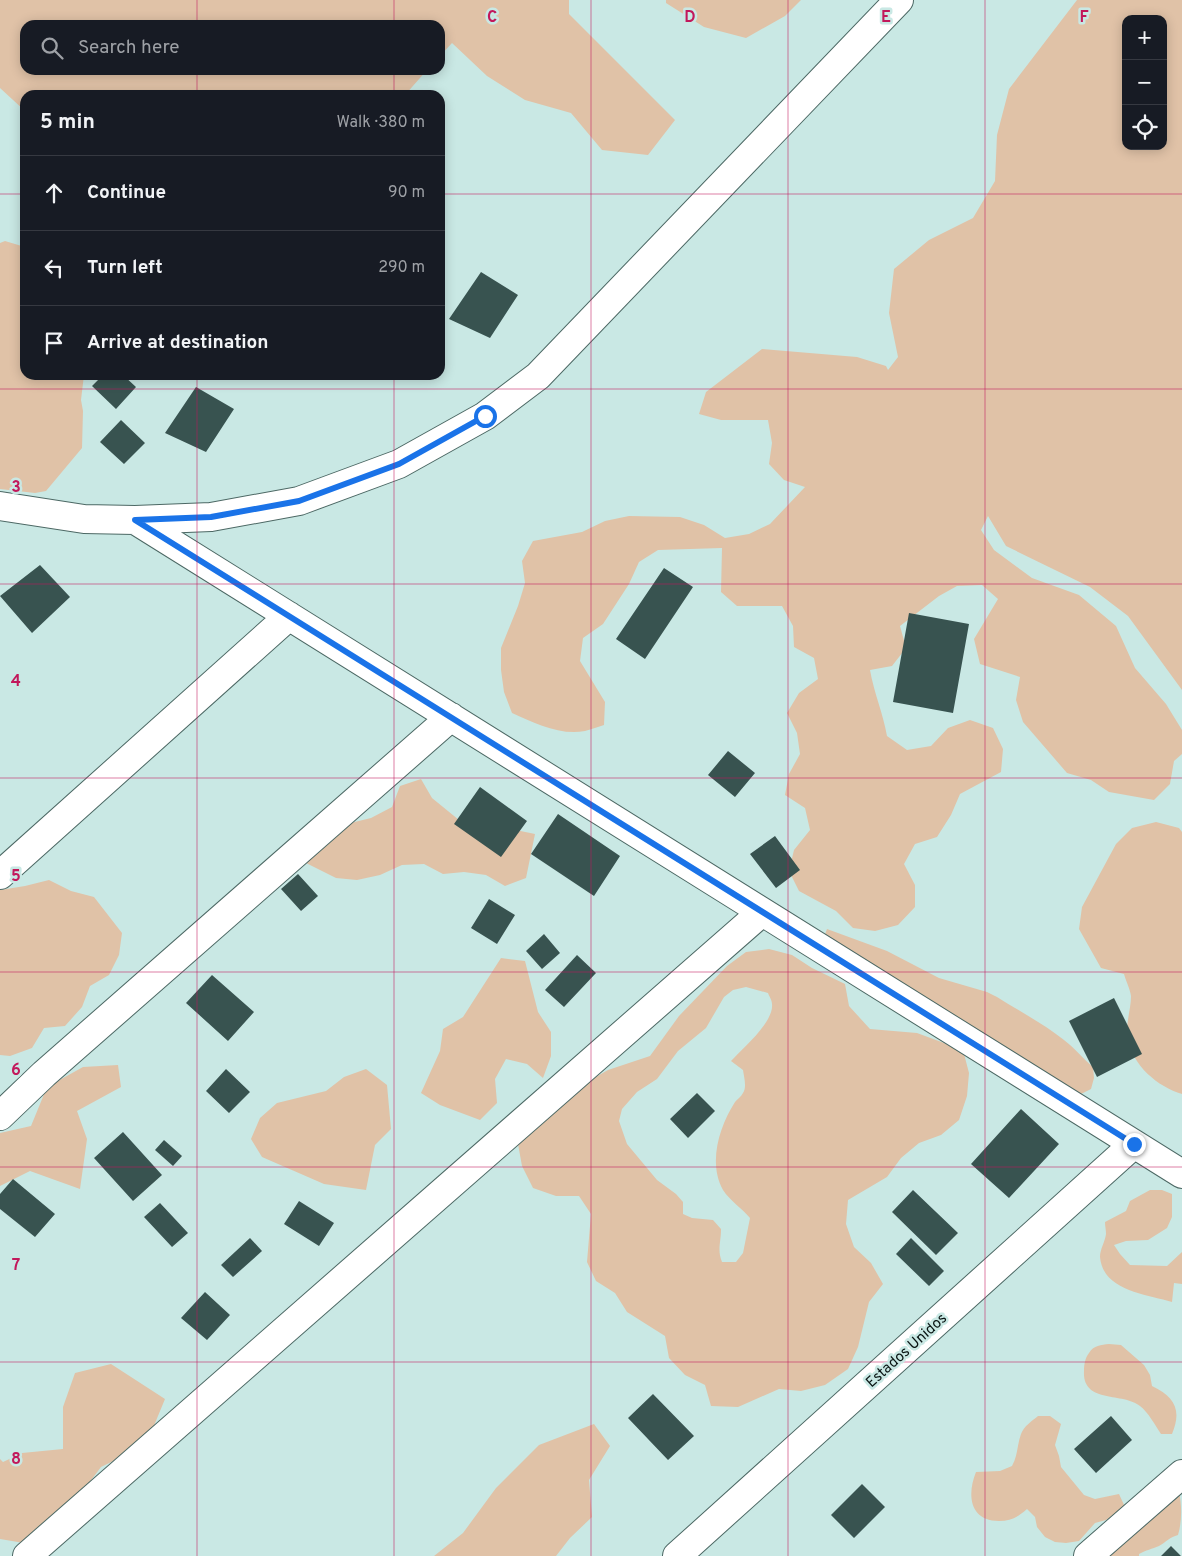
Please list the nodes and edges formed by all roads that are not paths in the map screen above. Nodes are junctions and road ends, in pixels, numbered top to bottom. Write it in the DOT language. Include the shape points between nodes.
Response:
graph roads {
  1 [pos="899,0"];
  2 [pos="0,506"];
  3 [pos="135,520"];
  4 [pos="289,616"];
  5 [pos="451,718"];
  6 [pos="0,875"];
  7 [pos="762,912"];
  8 [pos="0,1116"];
  9 [pos="1134,1144"];
  10 [pos="1182,1174"];
  11 [pos="1182,1474"];
  12 [pos="27,1556"];
  13 [pos="677,1556"];
  14 [pos="1088,1556"];
  1 -- 3 [label="street" via="538,376 485,416 399,464 299,501 211,517"];
  2 -- 3 [label="street" via="84,519"];
  3 -- 4 [label="street"];
  4 -- 5 [label="street"];
  4 -- 6 [label="street"];
  5 -- 7 [label="street"];
  5 -- 8 [label="street"];
  7 -- 9 [label="street"];
  7 -- 12 [label="street"];
  9 -- 10 [label="street"];
  9 -- 13 [label="street, Estados Unidos"];
  11 -- 14 [label="street"];
}
